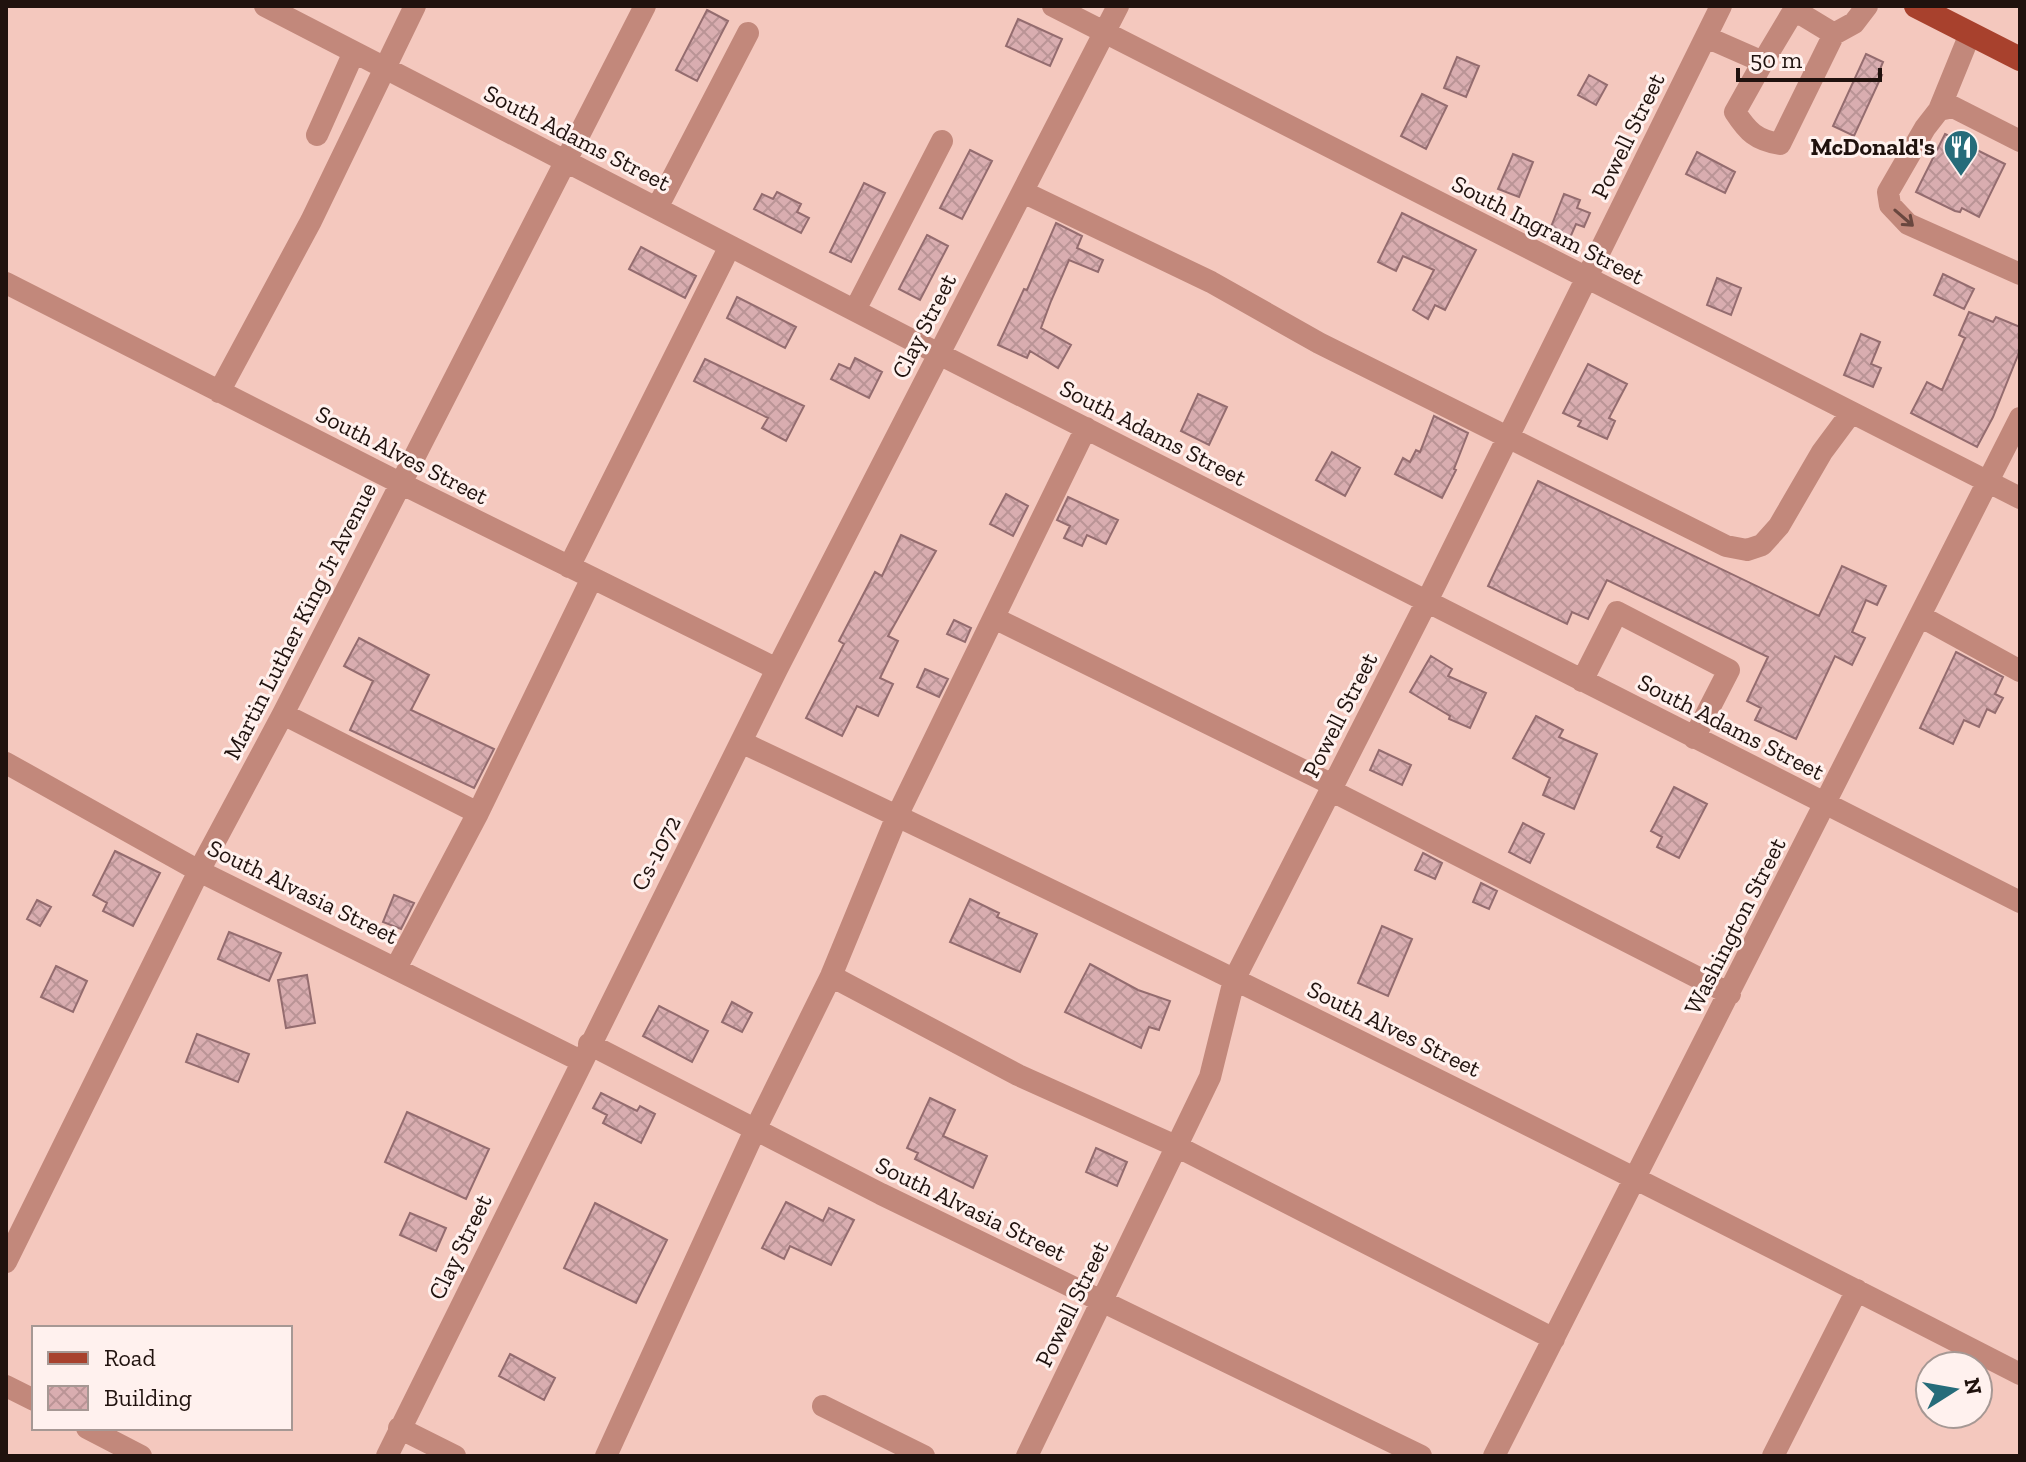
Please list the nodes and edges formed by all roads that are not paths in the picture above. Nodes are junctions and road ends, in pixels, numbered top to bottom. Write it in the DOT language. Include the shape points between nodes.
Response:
graph roads {
  1 [pos="265,6"];
  2 [pos="415,6"];
  3 [pos="645,6"];
  4 [pos="1053,6"];
  5 [pos="1118,6"];
  6 [pos="1721,6"];
  7 [pos="1867,6"];
  8 [pos="1916,6"];
  9 [pos="1105,32"];
  10 [pos="748,33"];
  11 [pos="1834,34"];
  12 [pos="1970,34"];
  13 [pos="1706,37"];
  14 [pos="354,52"];
  15 [pos="2020,59"];
  16 [pos="1763,62"];
  17 [pos="385,68"];
  18 [pos="1939,110"];
  19 [pos="317,135"];
  20 [pos="942,141"];
  21 [pos="2020,141"];
  22 [pos="567,162"];
  23 [pos="1023,192"];
  24 [pos="657,208"];
  25 [pos="730,246"];
  26 [pos="2020,274"];
  27 [pos="1587,280"];
  28 [pos="6,283"];
  29 [pos="855,310"];
  30 [pos="939,354"];
  31 [pos="219,392"];
  32 [pos="1851,413"];
  33 [pos="2020,418"];
  34 [pos="1086,428"];
  35 [pos="1508,439"];
  36 [pos="1987,481"];
  37 [pos="400,483"];
  38 [pos="2020,498"];
  39 [pos="569,567"];
  40 [pos="592,578"];
  41 [pos="1427,601"];
  42 [pos="1920,616"];
  43 [pos="994,618"];
  44 [pos="777,669"];
  45 [pos="2020,671"];
  46 [pos="1582,681"];
  47 [pos="283,714"];
  48 [pos="1694,738"];
  49 [pos="741,742"];
  50 [pos="6,763"];
  51 [pos="1331,788"];
  52 [pos="1825,805"];
  53 [pos="478,813"];
  54 [pos="897,816"];
  55 [pos="199,871"];
  56 [pos="2020,902"];
  57 [pos="396,968"];
  58 [pos="831,976"];
  59 [pos="1234,980"];
  60 [pos="1730,994"];
  61 [pos="585,1053"];
  62 [pos="755,1130"];
  63 [pos="1178,1147"];
  64 [pos="1637,1178"];
  65 [pos="6,1262"];
  66 [pos="1857,1290"];
  67 [pos="1101,1303"];
  68 [pos="1554,1339"];
  69 [pos="2020,1374"];
  70 [pos="6,1386"];
  71 [pos="32,1399"];
  72 [pos="823,1406"];
  73 [pos="399,1428"];
  74 [pos="91,1430"];
  75 [pos="141,1456"];
  76 [pos="387,1456"];
  77 [pos="455,1456"];
  78 [pos="606,1456"];
  79 [pos="924,1456"];
  80 [pos="1027,1456"];
  81 [pos="1421,1456"];
  82 [pos="1494,1456"];
  83 [pos="1773,1456"];
  1 -- 14 [label="street, South Adams Street"];
  2 -- 17 [label="street"];
  3 -- 22 [label="street, Martin Luther King Jr Avenue"];
  4 -- 9 [label="street, South Ingram Street"];
  5 -- 9 [label="street, Clay Street"];
  6 -- 13 [label="street, Powell Street"];
  7 -- 11 [label="street" via="1854,23"];
  8 -- 12 [label="main road"];
  9 -- 23 [label="street, Clay Street"];
  9 -- 27 [label="street, South Ingram Street"];
  10 -- 24 [label="street"];
  11 -- 16 [label="street" via="1801,14 1791,15"];
  11 -- 16 [label="street" via="1780,144 1747,131 1735,112"];
  12 -- 15 [label="main road"];
  12 -- 18 [label="street"];
  13 -- 16 [label="street"];
  13 -- 27 [label="street, Powell Street"];
  14 -- 17 [label="street, South Adams Street"];
  14 -- 19 [label="street"];
  17 -- 22 [label="street, South Adams Street"];
  17 -- 31 [label="street"];
  18 -- 21 [label="street" via="1953,107"];
  18 -- 26 [label="street, one-way" via="1888,192 1890,205 1908,224"];
  20 -- 29 [label="street"];
  22 -- 24 [label="street, South Adams Street"];
  22 -- 37 [label="street, Martin Luther King Jr Avenue"];
  23 -- 30 [label="street, Clay Street"];
  23 -- 35 [label="street" via="1211,282"];
  24 -- 25 [label="street, South Adams Street"];
  25 -- 29 [label="street, South Adams Street"];
  25 -- 39 [label="street"];
  27 -- 32 [label="street, South Ingram Street"];
  27 -- 35 [label="street, Powell Street"];
  28 -- 31 [label="street, South Alves Street"];
  29 -- 30 [label="street, South Adams Street"];
  30 -- 34 [label="street, South Adams Street"];
  30 -- 44 [label="street, Clay Street"];
  31 -- 37 [label="street, South Alves Street"];
  32 -- 35 [label="street" via="1779,526 1762,545 1747,550 1726,546"];
  32 -- 36 [label="street, South Ingram Street"];
  33 -- 36 [label="street, Washington Street"];
  34 -- 41 [label="street, South Adams Street"];
  34 -- 43 [label="street"];
  35 -- 41 [label="street, Powell Street"];
  36 -- 38 [label="street, South Ingram Street"];
  36 -- 42 [label="street, Washington Street"];
  37 -- 39 [label="street, South Alves Street"];
  37 -- 47 [label="street, Martin Luther King Jr Avenue"];
  39 -- 40 [label="street, South Alves Street"];
  40 -- 44 [label="street, South Alves Street"];
  40 -- 53 [label="street"];
  41 -- 46 [label="street, South Adams Street"];
  41 -- 51 [label="street, Powell Street"];
  42 -- 45 [label="street"];
  42 -- 52 [label="street, Washington Street"];
  43 -- 51 [label="street"];
  43 -- 54 [label="street"];
  44 -- 49 [label="street, Cs-1072"];
  46 -- 48 [label="street, South Adams Street"];
  46 -- 48 [label="street" via="1617,612 1729,670"];
  47 -- 53 [label="street"];
  47 -- 55 [label="street, Martin Luther King Jr Avenue"];
  48 -- 52 [label="street, South Adams Street"];
  49 -- 54 [label="street, South Alves Street"];
  49 -- 61 [label="street, Cs-1072"];
  50 -- 55 [label="street, South Alvasia Street"];
  51 -- 59 [label="street, Powell Street"];
  51 -- 60 [label="street"];
  52 -- 56 [label="street, South Adams Street"];
  52 -- 60 [label="street, Washington Street"];
  53 -- 57 [label="street"];
  54 -- 58 [label="street"];
  54 -- 59 [label="street, South Alves Street"];
  55 -- 57 [label="street, South Alvasia Street"];
  55 -- 65 [label="street, Martin Luther King Jr Avenue"];
  57 -- 61 [label="street, South Alvasia Street"];
  58 -- 62 [label="street"];
  58 -- 63 [label="street" via="1018,1075"];
  59 -- 63 [label="street, Powell Street" via="1210,1077"];
  59 -- 64 [label="street, South Alves Street"];
  60 -- 64 [label="street, Washington Street"];
  61 -- 62 [label="street, South Alvasia Street"];
  61 -- 73 [label="street, Clay Street"];
  62 -- 67 [label="street, South Alvasia Street"];
  62 -- 78 [label="street"];
  63 -- 67 [label="street, Powell Street"];
  63 -- 68 [label="street"];
  64 -- 66 [label="street, South Alves Street"];
  64 -- 68 [label="street, Washington Street"];
  66 -- 69 [label="street, South Alves Street"];
  66 -- 83 [label="street"];
  67 -- 80 [label="street, Powell Street"];
  67 -- 81 [label="street, South Alvasia Street"];
  68 -- 82 [label="street, Washington Street"];
  70 -- 71 [label="street"];
  72 -- 79 [label="street"];
  73 -- 76 [label="street, Clay Street"];
  73 -- 77 [label="street"];
  74 -- 75 [label="street"];
}
